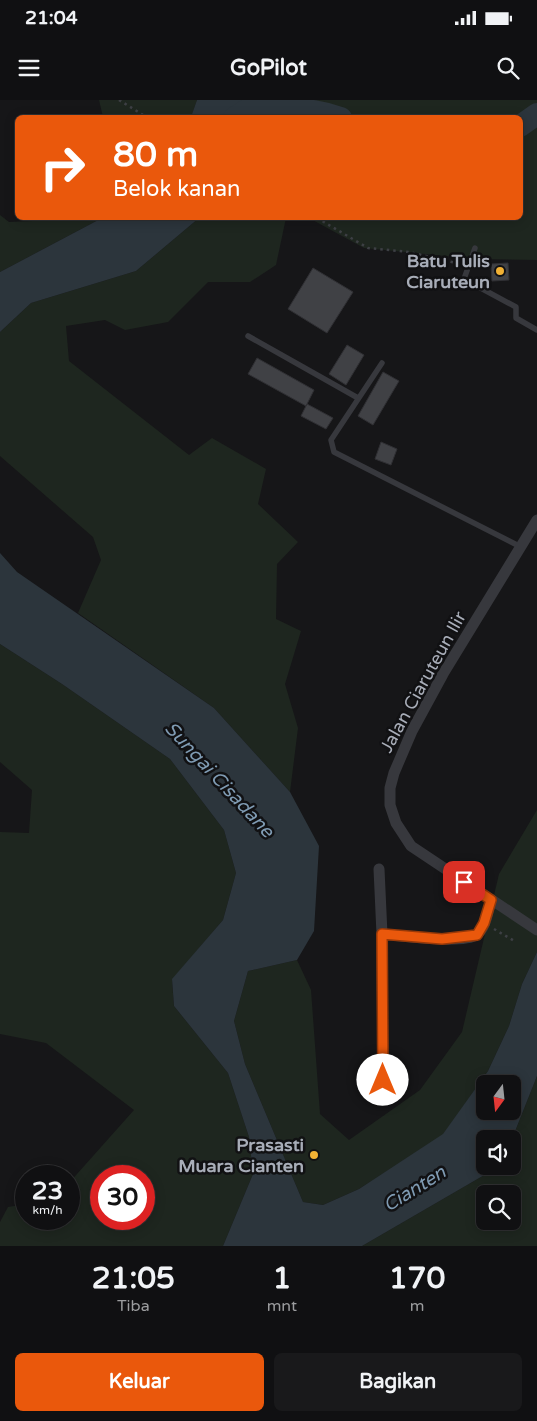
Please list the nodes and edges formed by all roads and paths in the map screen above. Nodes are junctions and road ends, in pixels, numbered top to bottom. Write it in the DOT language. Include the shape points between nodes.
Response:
graph roads {
  1 [pos="118,100"];
  2 [pos="143,115"];
  3 [pos="320,220"];
  4 [pos="475,248"];
  5 [pos="469,266"];
  6 [pos="537,330"];
  7 [pos="248,336"];
  8 [pos="382,363"];
  9 [pos="358,398"];
  10 [pos="537,520"];
  11 [pos="521,546"];
  12 [pos="379,868"];
  13 [pos="491,900"];
  14 [pos="484,923"];
  15 [pos="537,930"];
  16 [pos="382,934"];
  17 [pos="516,942"];
  18 [pos="383,1098"];
  1 -- 2 [label="path"];
  3 -- 5 [label="path" via="368,248 409,252"];
  4 -- 5 [label="lane"];
  5 -- 6 [label="lane" via="464,279 516,308 516,318"];
  7 -- 9 [label="lane"];
  8 -- 9 [label="lane"];
  9 -- 11 [label="lane" via="331,440 334,452"];
  10 -- 11 [label="street, Jalan Ciaruteun Ilir"];
  11 -- 13 [label="street, Jalan Ciaruteun Ilir" via="416,722 400,755 390,788 390,806 396,823 411,846"];
  12 -- 16 [label="street"];
  13 -- 14 [label="street"];
  13 -- 15 [label="street, Jalan Ciaruteun Ilir"];
  14 -- 16 [label="street" via="477,935 471,937 442,939"];
  14 -- 17 [label="path"];
  16 -- 18 [label="street"];
}
